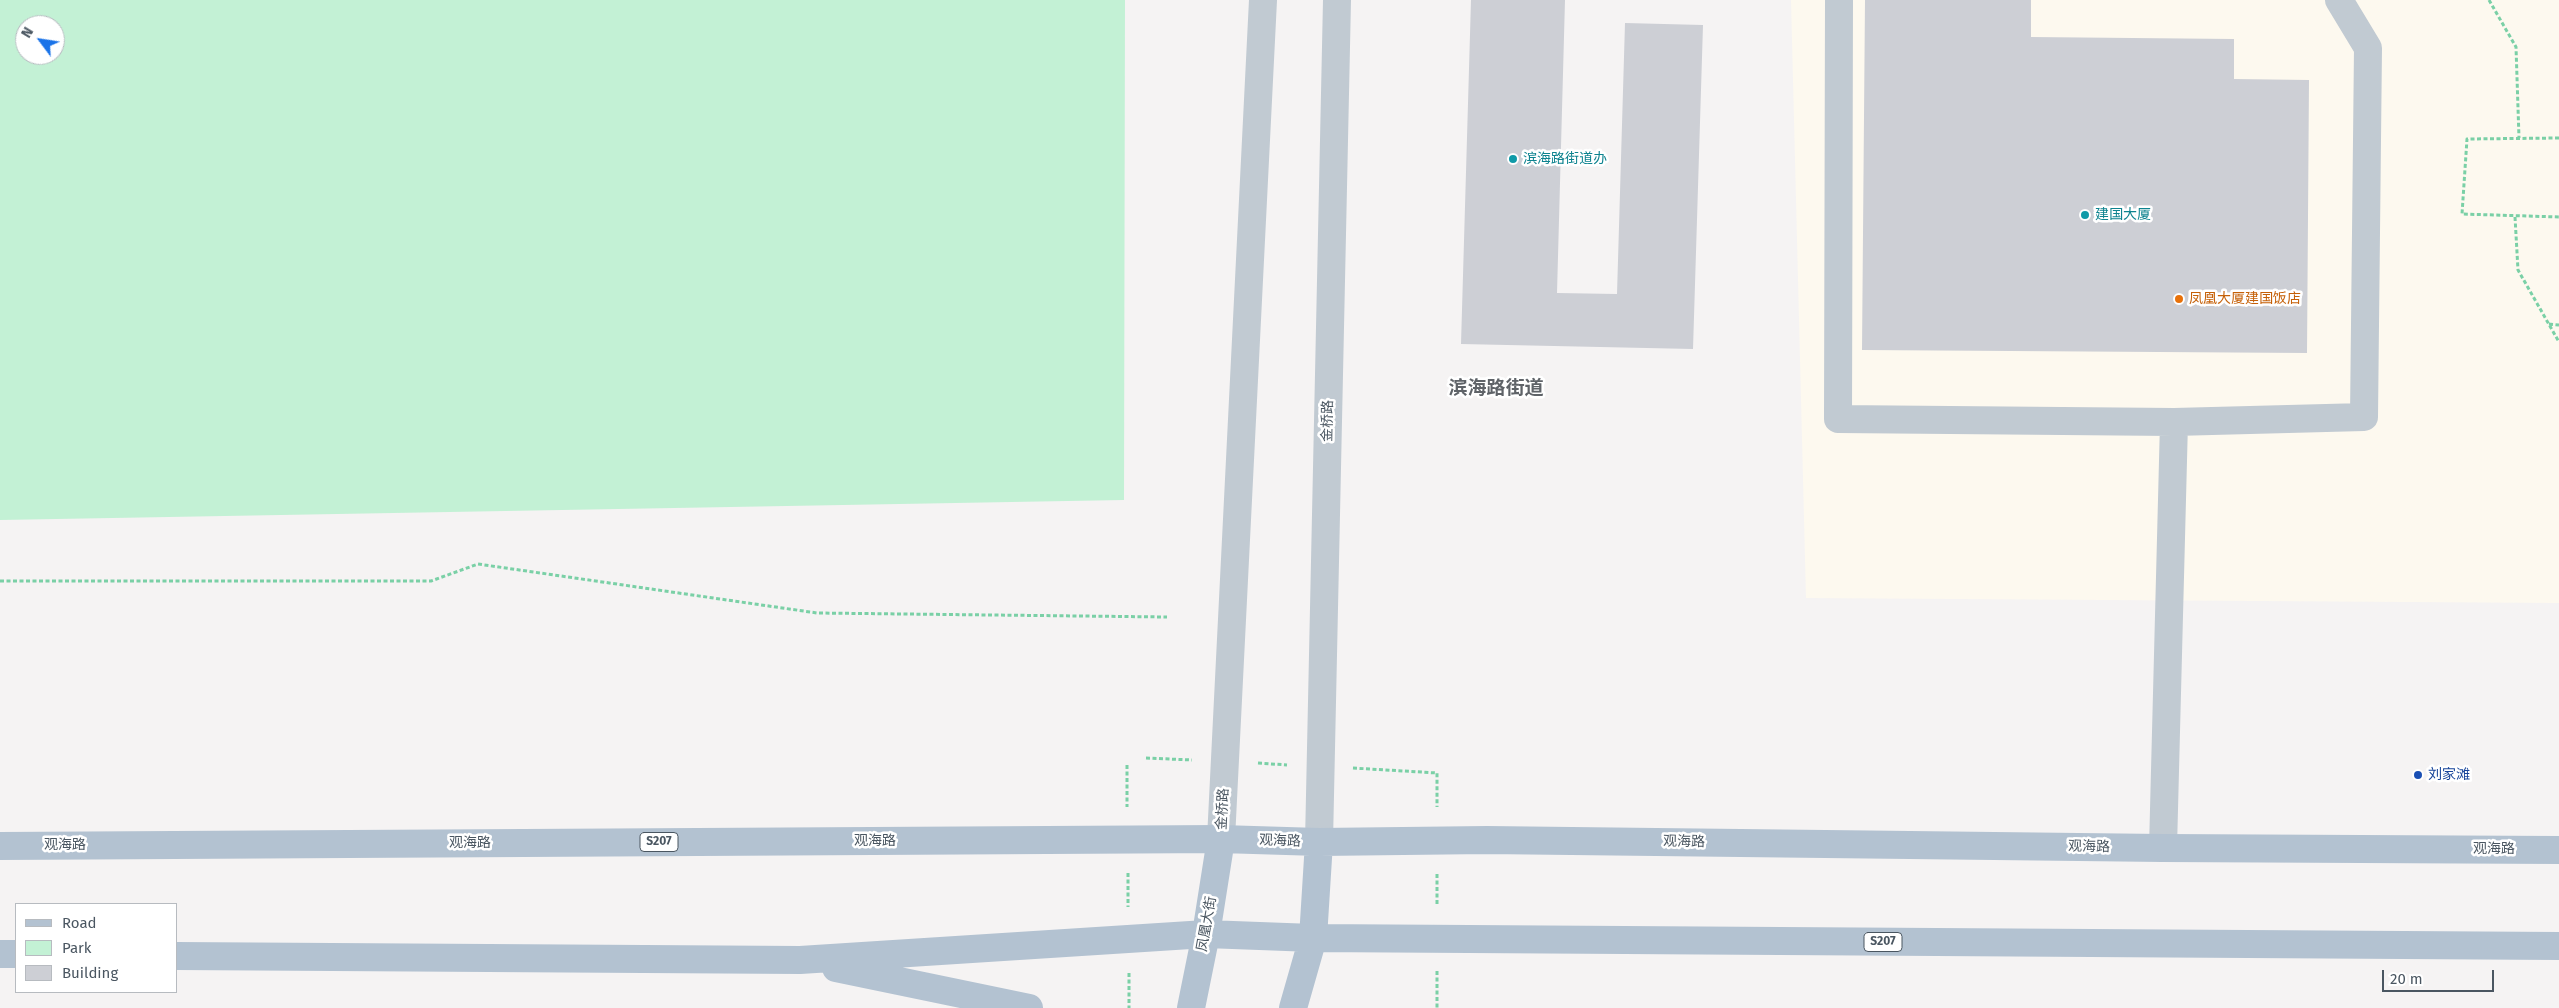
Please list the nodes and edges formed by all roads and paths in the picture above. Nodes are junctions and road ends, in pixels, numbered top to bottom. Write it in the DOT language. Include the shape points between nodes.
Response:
graph roads {
  1 [pos="1263,0"];
  2 [pos="1337,0"];
  3 [pos="1839,0"];
  4 [pos="2339,0"];
  5 [pos="2489,0"];
  6 [pos="2519,138"];
  7 [pos="2559,138"];
  8 [pos="2559,217"];
  9 [pos="2515,218"];
  10 [pos="2549,324"];
  11 [pos="2559,325"];
  12 [pos="2559,342"];
  13 [pos="2174,422"];
  14 [pos="0,581"];
  15 [pos="1167,618"];
  16 [pos="1127,765"];
  17 [pos="1127,814"];
  18 [pos="1221,839"];
  19 [pos="1319,842"];
  20 [pos="0,846"];
  21 [pos="2163,848"];
  22 [pos="2559,850"];
  23 [pos="1128,872"];
  24 [pos="1128,911"];
  25 [pos="1206,934"];
  26 [pos="1313,938"];
  27 [pos="2559,946"];
  28 [pos="0,954"];
  29 [pos="15,954"];
  30 [pos="178,956"];
  31 [pos="800,960"];
  32 [pos="1129,969"];
  33 [pos="1029,1008"];
  34 [pos="1129,1008"];
  35 [pos="1191,1008"];
  36 [pos="1293,1008"];
  1 -- 18 [label="street, 金桥路"];
  2 -- 19 [label="street, 金桥路"];
  3 -- 13 [label="street" via="1838,419"];
  4 -- 13 [label="street" via="2368,48 2364,417"];
  5 -- 6 [label="path" via="2516,47"];
  6 -- 7 [label="path"];
  6 -- 9 [label="path" via="2468,139 2462,214"];
  8 -- 9 [label="path"];
  9 -- 10 [label="path" via="2518,270"];
  10 -- 11 [label="path"];
  10 -- 12 [label="path"];
  13 -- 21 [label="street"];
  14 -- 15 [label="path" via="431,581 478,564 817,612"];
  16 -- 17 [label="path"];
  18 -- 19 [label="main road, 观海路 / S207"];
  18 -- 20 [label="main road, 观海路 / S207"];
  18 -- 25 [label="main road, 凤凰大街"];
  19 -- 21 [label="main road, 观海路 / S207" via="1487,840"];
  19 -- 26 [label="main road"];
  21 -- 22 [label="main road, 观海路 / S207"];
  23 -- 24 [label="path"];
  25 -- 26 [label="main road, S207"];
  25 -- 31 [label="main road, S207"];
  25 -- 35 [label="main road, 凤凰大街"];
  26 -- 27 [label="main road, S207"];
  26 -- 36 [label="main road"];
  28 -- 29 [label="main road"];
  30 -- 31 [label="main road, S207"];
  31 -- 33 [label="main road"];
  32 -- 34 [label="path"];
}
